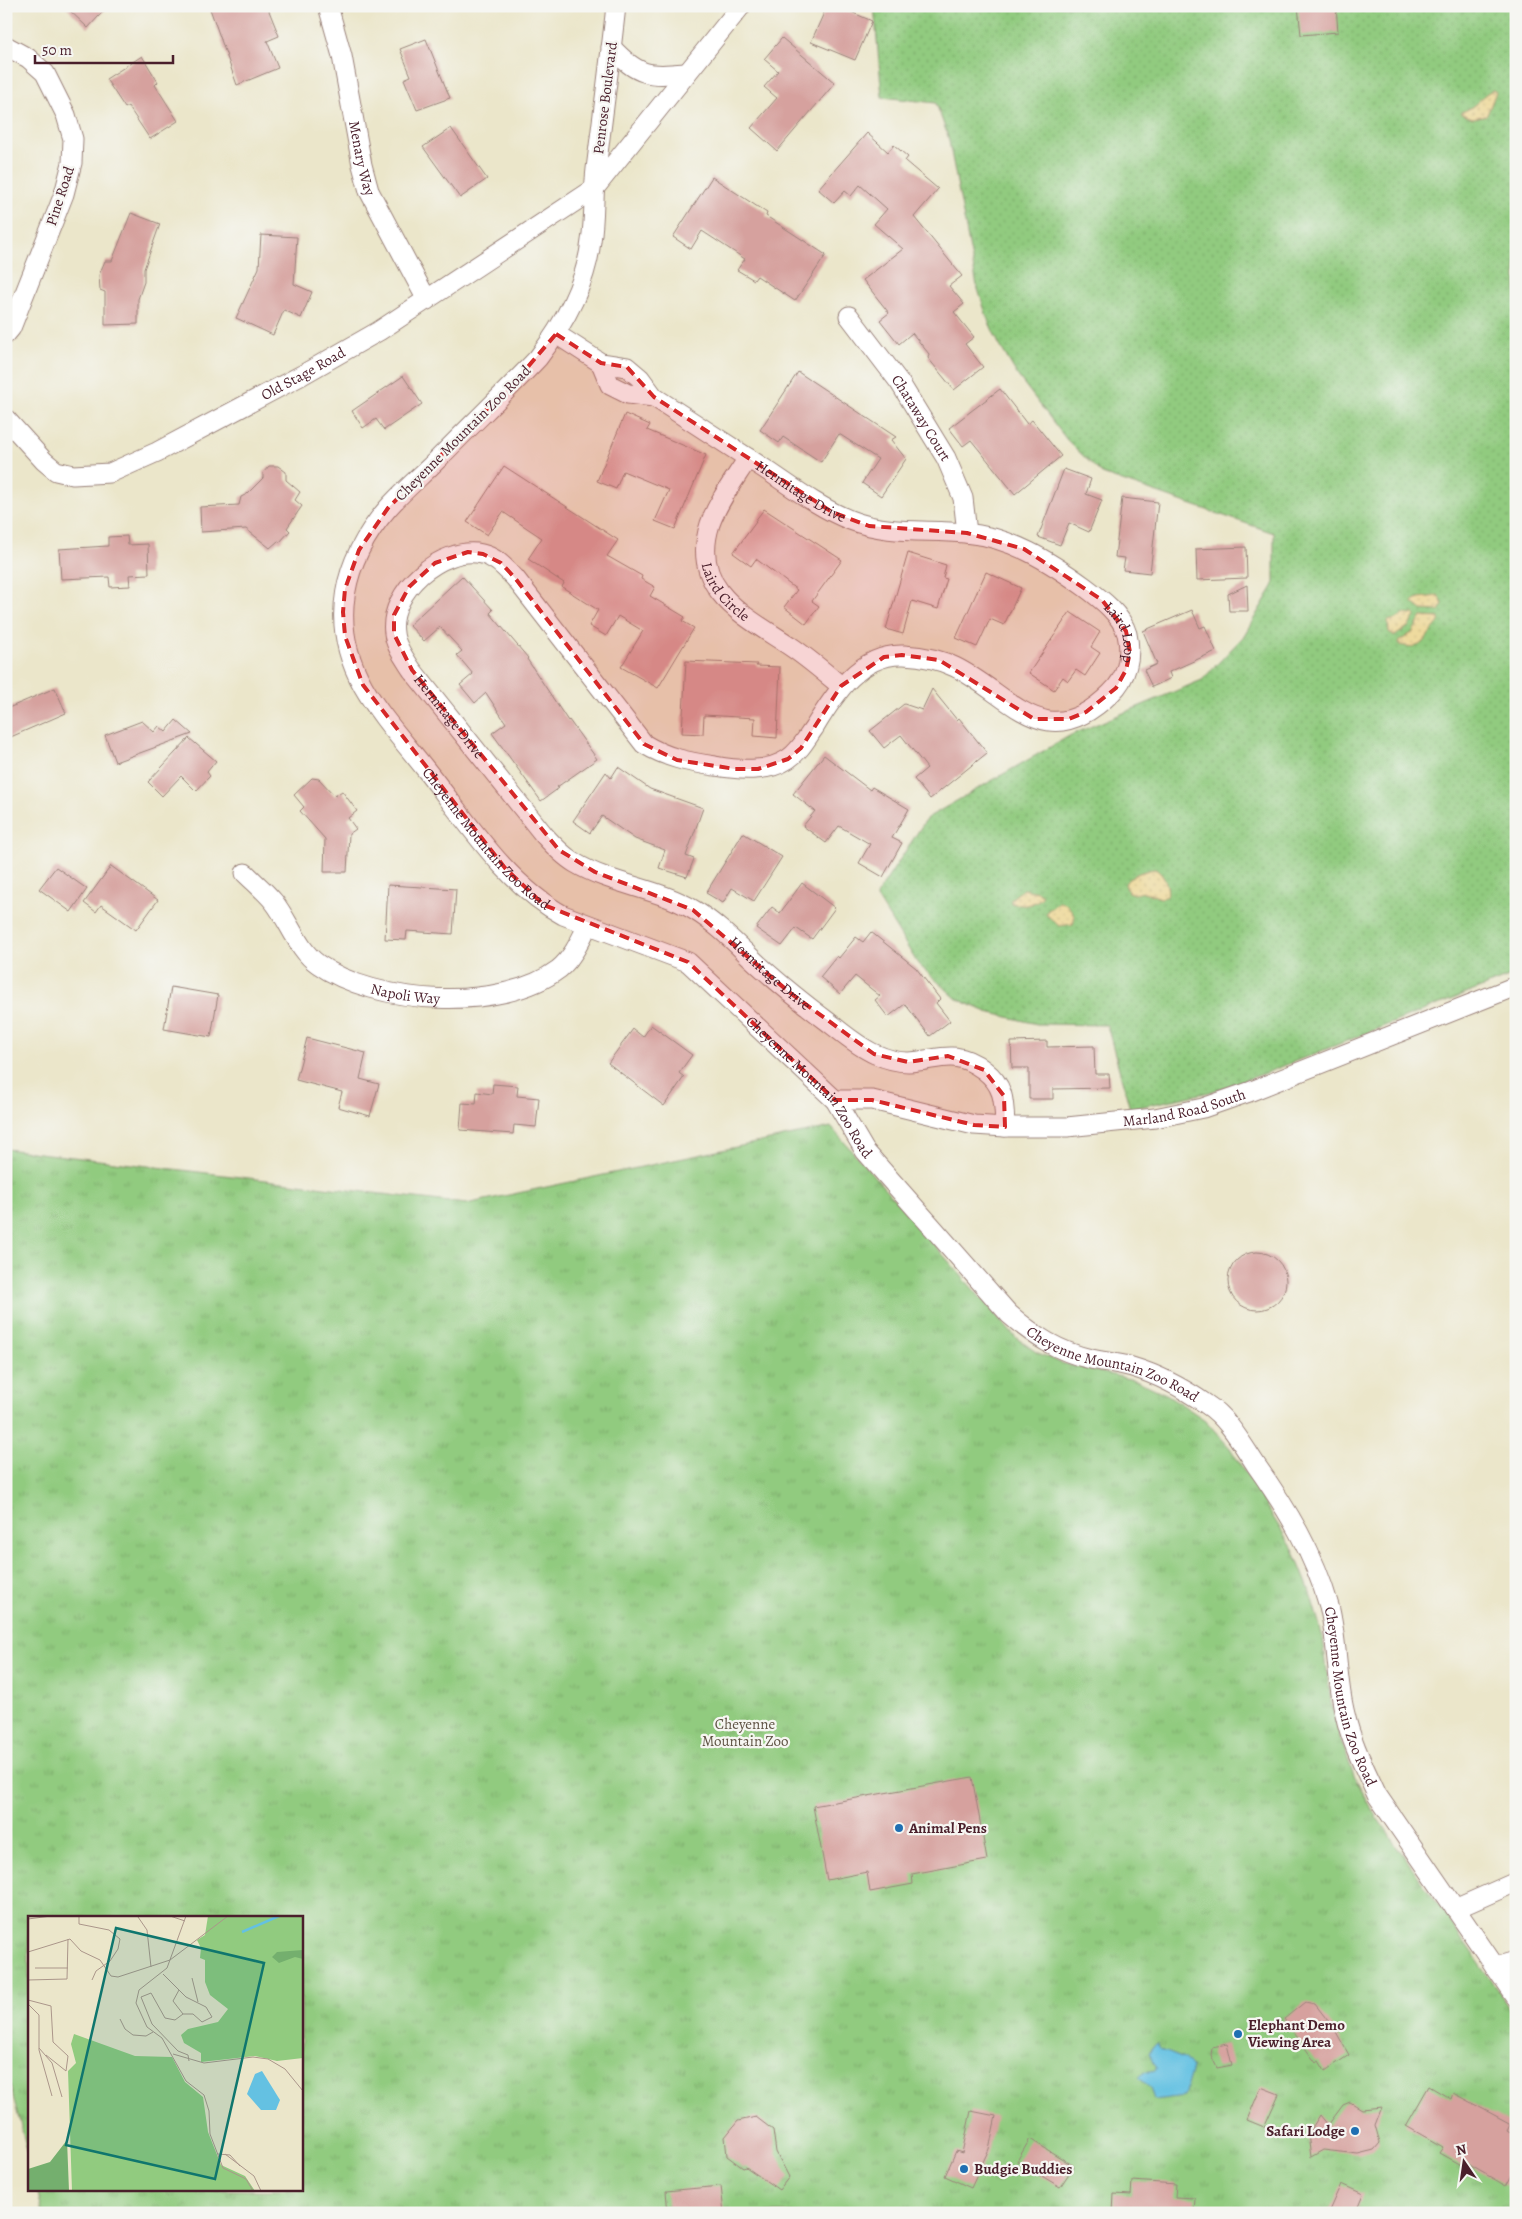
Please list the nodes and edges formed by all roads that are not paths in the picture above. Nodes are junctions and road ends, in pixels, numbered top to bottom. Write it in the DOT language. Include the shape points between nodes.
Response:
graph roads {
  1 [pos="328,6"];
  2 [pos="616,6"];
  3 [pos="741,6"];
  4 [pos="6,46"];
  5 [pos="611,47"];
  6 [pos="687,73"];
  7 [pos="594,189"];
  8 [pos="428,300"];
  9 [pos="849,316"];
  10 [pos="6,334"];
  11 [pos="556,334"];
  12 [pos="6,420"];
  13 [pos="748,458"];
  14 [pos="967,533"];
  15 [pos="841,686"];
  16 [pos="245,873"];
  17 [pos="588,925"];
  18 [pos="1516,986"];
  19 [pos="835,1100"];
  20 [pos="1005,1127"];
  21 [pos="1516,1882"];
  22 [pos="1455,1909"];
  23 [pos="1516,1961"];
  24 [pos="1495,1967"];
  25 [pos="1516,1997"];
  1 -- 8 [label="street, Menary Way" via="342,56 369,191"];
  2 -- 5 [label="street, Penrose Boulevard"];
  3 -- 6 [label="street, Old Stage Road"];
  4 -- 10 [label="street, Pine Road" via="28,58 45,73 66,115 73,140 72,164 64,194"];
  5 -- 6 [label="street" via="628,65 654,75"];
  5 -- 7 [label="street, Penrose Boulevard"];
  6 -- 7 [label="street, Old Stage Road"];
  7 -- 8 [label="street, Old Stage Road"];
  7 -- 11 [label="street, Cheyenne Mountain Zoo Road" via="591,242 585,270"];
  8 -- 12 [label="street, Old Stage Road" via="302,375 157,452 110,473 73,475 56,470"];
  9 -- 14 [label="street, Chataway Court" via="900,383 946,458 963,498"];
  11 -- 13 [label="street, Hermitage Drive" via="600,363 610,385 628,394 654,397"];
  11 -- 17 [label="street, Cheyenne Mountain Zoo Road" via="520,376 388,508 359,550 345,589 343,612 352,661 379,711 524,888 544,905"];
  13 -- 14 [label="street, Hermitage Drive" via="832,512 851,520 891,530"];
  13 -- 15 [label="street, Laird Circle" via="710,524 707,541 711,577 719,593 734,609 797,651"];
  14 -- 15 [label="street, Laird Loop" via="1024,549 1049,562 1102,600 1126,632 1130,652 1126,670 1116,688 1086,712 1052,721 1034,719 957,668 939,660 902,655 884,657"];
  15 -- 20 [label="street, Hermitage Drive" via="801,748 776,765 735,769 676,760 644,744 515,578 501,563 484,554 468,552 435,563 409,587 394,615 394,634 412,670 559,850 594,872 693,910 789,992 874,1054 908,1062 948,1056 968,1060 996,1081 1004,1096"];
  16 -- 17 [label="street, Napoli Way" via="274,902 315,962 348,982 404,997 473,997 506,992 535,982 558,970 570,959"];
  17 -- 19 [label="street, Cheyenne Mountain Zoo Road" via="688,962"];
  18 -- 20 [label="street, Marland Road South" via="1203,1108 1111,1123"];
  19 -- 20 [label="street, Marland Road South" via="872,1100 974,1125"];
  19 -- 22 [label="street, Cheyenne Mountain Zoo Road" via="865,1151 1024,1327 1064,1351 1131,1366 1164,1378 1208,1405 1231,1428 1288,1511 1317,1571 1329,1607 1344,1714 1376,1795"];
  21 -- 22 [label="street"];
  22 -- 24 [label="street, Cheyenne Mountain Zoo Road"];
  23 -- 24 [label="street"];
  24 -- 25 [label="street, Cheyenne Mountain Zoo Road"];
}
